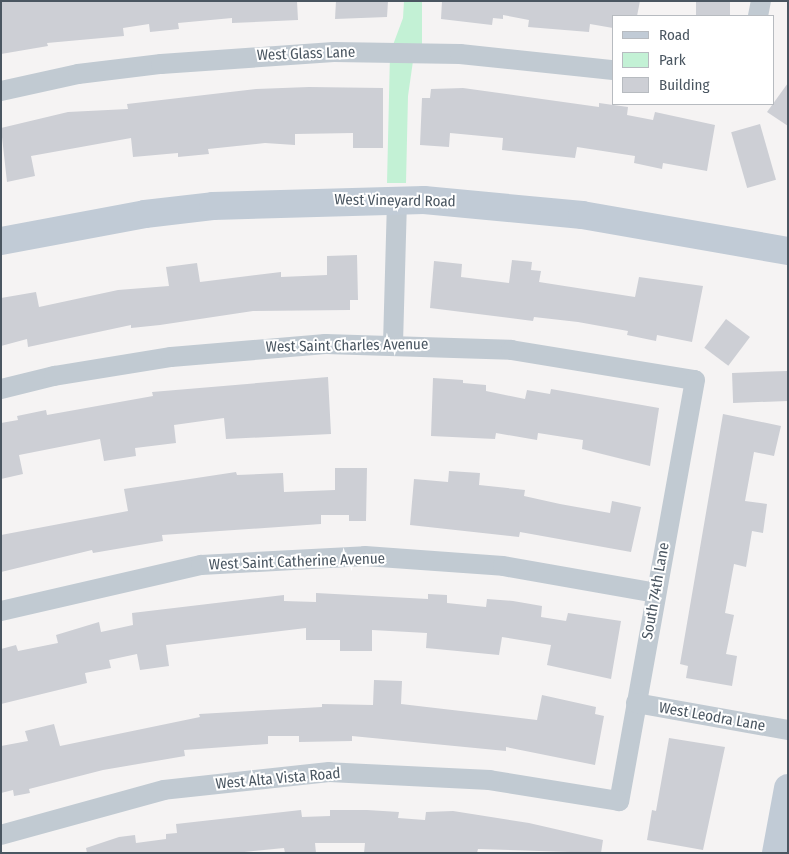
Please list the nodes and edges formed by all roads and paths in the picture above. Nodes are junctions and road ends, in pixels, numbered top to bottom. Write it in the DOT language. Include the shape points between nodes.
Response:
graph roads {
  1 [pos="761,1"];
  2 [pos="758,15"];
  3 [pos="612,70"];
  4 [pos="1,91"];
  5 [pos="397,199"];
  6 [pos="1,241"];
  7 [pos="788,252"];
  8 [pos="393,344"];
  9 [pos="695,380"];
  10 [pos="1,389"];
  11 [pos="656,593"];
  12 [pos="1,611"];
  13 [pos="636,703"];
  14 [pos="788,730"];
  15 [pos="788,788"];
  16 [pos="620,801"];
  17 [pos="1,835"];
  18 [pos="776,853"];
  1 -- 2 [label="street"];
  3 -- 4 [label="street, West Glass Lane" via="460,54 334,52 161,64 78,74"];
  5 -- 6 [label="street, West Vineyard Road" via="213,206 145,214"];
  5 -- 7 [label="street, West Vineyard Road" via="539,209"];
  5 -- 8 [label="street"];
  8 -- 9 [label="street, West Saint Charles Avenue" via="511,350"];
  8 -- 10 [label="street, West Saint Charles Avenue" via="255,348 170,357 54,376"];
  9 -- 11 [label="street, South 74th Lane"];
  11 -- 12 [label="street, West Saint Catherine Avenue" via="503,566 365,556 201,565"];
  11 -- 13 [label="street, South 74th Lane"];
  13 -- 14 [label="street, West Leodra Lane"];
  13 -- 16 [label="street, South 74th Lane"];
  15 -- 18 [label="street"];
  16 -- 17 [label="street, West Alta Vista Road" via="490,780 329,772 164,790"];
}
